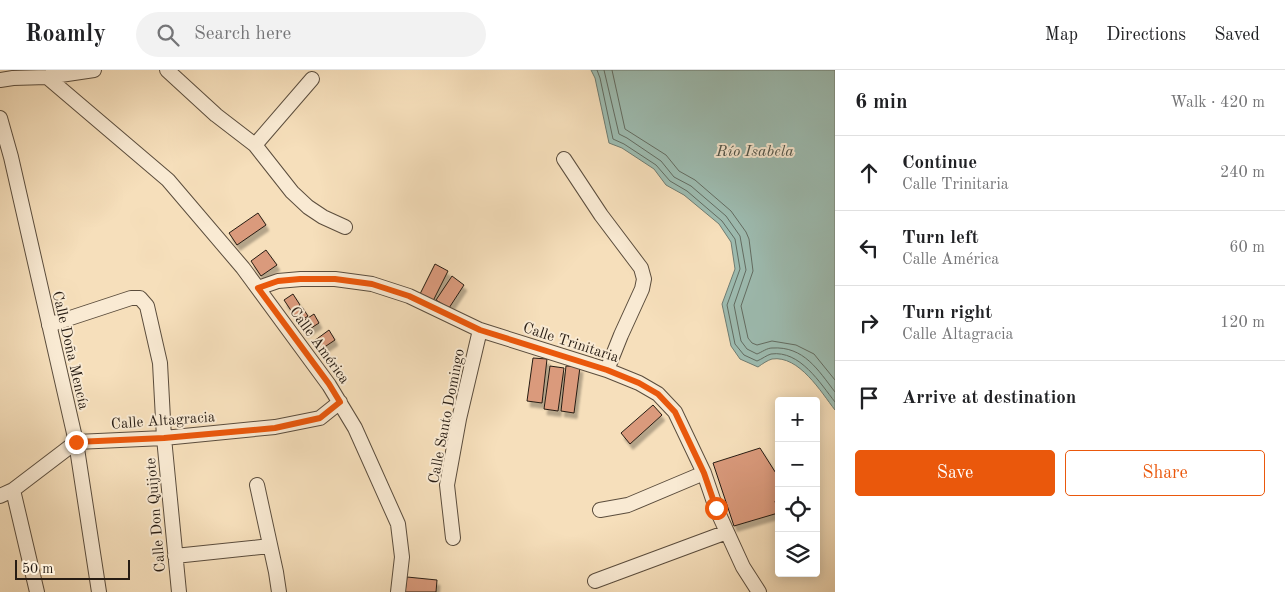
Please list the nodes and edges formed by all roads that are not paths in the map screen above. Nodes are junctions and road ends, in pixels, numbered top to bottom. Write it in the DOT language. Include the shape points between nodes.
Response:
graph roads {
  1 [pos="94,70"];
  2 [pos="167,70"];
  3 [pos="47,78"];
  4 [pos="312,79"];
  5 [pos="0,80"];
  6 [pos="0,118"];
  7 [pos="255,145"];
  8 [pos="5,159"];
  9 [pos="564,159"];
  10 [pos="345,228"];
  11 [pos="258,288"];
  12 [pos="49,325"];
  13 [pos="480,330"];
  14 [pos="607,370"];
  15 [pos="340,402"];
  16 [pos="164,438"];
  17 [pos="76,442"];
  18 [pos="704,473"];
  19 [pos="256,486"];
  20 [pos="13,490"];
  21 [pos="0,496"];
  22 [pos="600,510"];
  23 [pos="727,532"];
  24 [pos="453,538"];
  25 [pos="270,546"];
  26 [pos="175,556"];
  27 [pos="595,581"];
  28 [pos="37,592"];
  29 [pos="99,592"];
  30 [pos="178,592"];
  31 [pos="278,592"];
  32 [pos="398,592"];
  33 [pos="759,592"];
  1 -- 3 [label="street"];
  2 -- 7 [label="street"];
  3 -- 5 [label="street"];
  3 -- 11 [label="street, Calle América" via="168,180"];
  4 -- 7 [label="street"];
  6 -- 8 [label="street, Calle Doña Mencía"];
  7 -- 10 [label="street" via="308,207"];
  8 -- 12 [label="street, Calle Doña Mencía"];
  9 -- 14 [label="street" via="641,268 644,279"];
  11 -- 13 [label="street, Calle Trinitaria" via="278,281 300,279 372,284 409,296"];
  11 -- 15 [label="street, Calle América"];
  12 -- 16 [label="street, Calle Don Quijote" via="131,298 140,298 147,306 160,363"];
  12 -- 17 [label="street, Calle Doña Mencía"];
  13 -- 14 [label="street, Calle Trinitaria"];
  13 -- 24 [label="street, Calle Santo Domingo" via="447,485"];
  14 -- 18 [label="street, Calle Trinitaria" via="652,390 675,412"];
  15 -- 16 [label="street, Calle Altagracia" via="320,418 275,428"];
  15 -- 32 [label="street, Calle América" via="398,524 402,557"];
  16 -- 17 [label="street, Calle Altagracia"];
  16 -- 26 [label="street, Calle Don Quijote"];
  17 -- 20 [label="street"];
  17 -- 29 [label="street, Calle Doña Mencía"];
  18 -- 22 [label="street" via="628,505"];
  18 -- 23 [label="street, Calle Trinitaria"];
  19 -- 25 [label="street"];
  20 -- 21 [label="street"];
  20 -- 28 [label="street"];
  23 -- 27 [label="street"];
  23 -- 33 [label="street, Calle Trinitaria" via="742,567"];
  25 -- 26 [label="street"];
  25 -- 31 [label="street"];
  26 -- 30 [label="street, Calle Don Quijote"];
}
